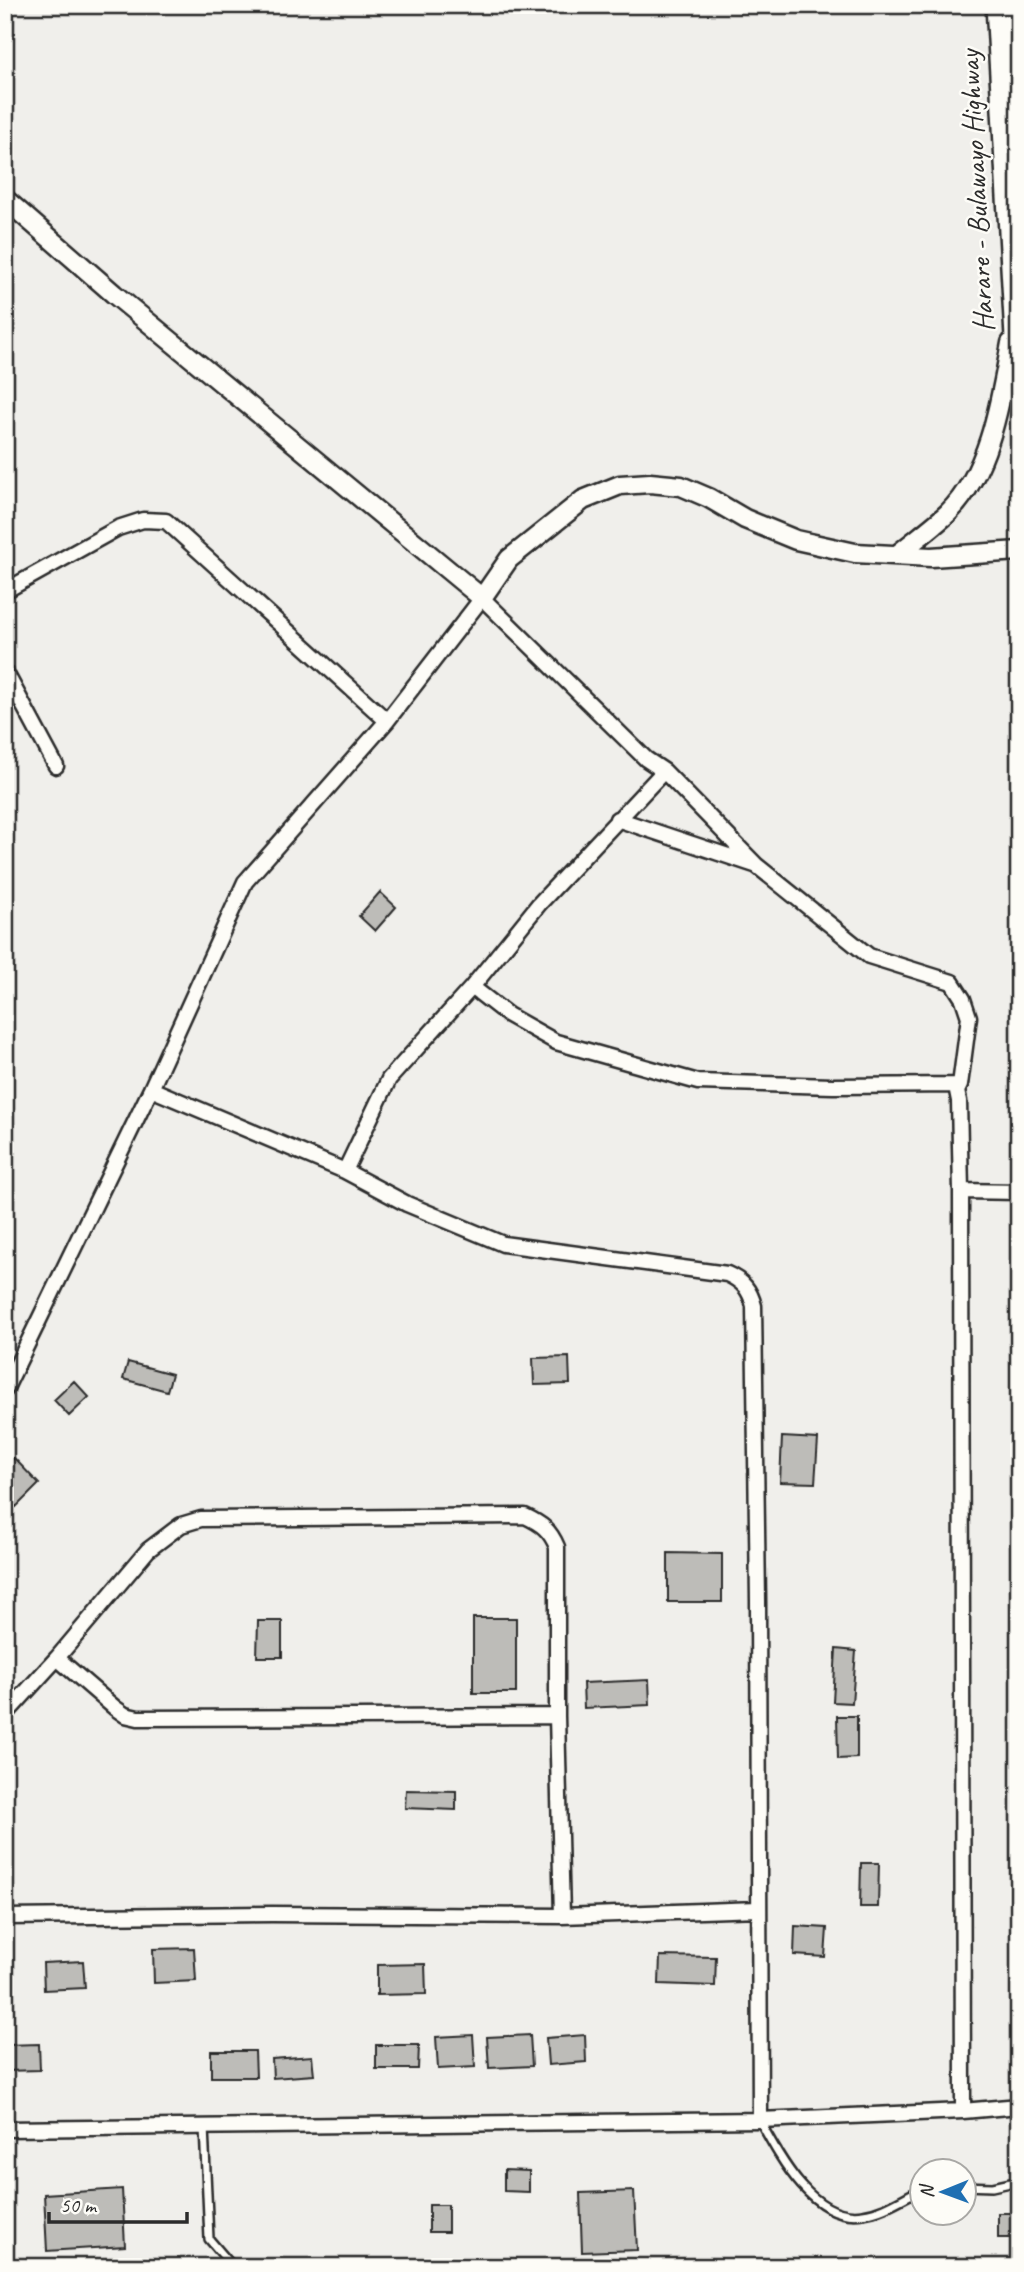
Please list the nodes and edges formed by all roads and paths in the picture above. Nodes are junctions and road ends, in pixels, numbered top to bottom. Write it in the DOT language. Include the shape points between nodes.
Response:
graph roads {
  1 [pos="998,5"];
  2 [pos="5,199"];
  3 [pos="1014,326"];
  4 [pos="1019,372"];
  5 [pos="1019,551"];
  6 [pos="898,554"];
  7 [pos="5,591"];
  8 [pos="482,598"];
  9 [pos="5,671"];
  10 [pos="387,720"];
  11 [pos="56,766"];
  12 [pos="664,771"];
  13 [pos="617,819"];
  14 [pos="756,865"];
  15 [pos="472,987"];
  16 [pos="960,1086"];
  17 [pos="151,1089"];
  18 [pos="345,1171"];
  19 [pos="961,1191"];
  20 [pos="1019,1192"];
  21 [pos="5,1390"];
  22 [pos="57,1658"];
  23 [pos="5,1714"];
  24 [pos="557,1716"];
  25 [pos="758,1909"];
  26 [pos="562,1916"];
  27 [pos="5,1917"];
  28 [pos="1019,2106"];
  29 [pos="963,2111"];
  30 [pos="760,2120"];
  31 [pos="204,2126"];
  32 [pos="5,2129"];
  33 [pos="1019,2181"];
  34 [pos="978,2186"];
  35 [pos="908,2198"];
  36 [pos="233,2267"];
  1 -- 3 [label="highway, Harare - Bulawayo Highway"];
  2 -- 8 [label="street"];
  3 -- 4 [label="highway, Harare - Bulawayo Highway"];
  3 -- 6 [label="street" via="999,412 973,480 950,511"];
  5 -- 6 [label="street" via="951,557"];
  6 -- 8 [label="street" via="855,553 796,540 681,486 620,485 583,500 509,559"];
  7 -- 10 [label="street" via="118,527 143,520 166,522"];
  8 -- 10 [label="street"];
  8 -- 12 [label="street" via="646,759"];
  9 -- 11 [label="street"];
  10 -- 17 [label="street" via="245,882"];
  12 -- 13 [label="street"];
  12 -- 14 [label="street"];
  13 -- 14 [label="street"];
  13 -- 15 [label="street" via="539,904"];
  14 -- 16 [label="street" via="869,956 951,982 969,1017"];
  15 -- 16 [label="street" via="508,1015 556,1042 698,1082"];
  15 -- 18 [label="street" via="389,1079"];
  16 -- 19 [label="street"];
  17 -- 18 [label="street"];
  17 -- 21 [label="street"];
  18 -- 25 [label="street" via="407,1205 503,1244 727,1274 745,1284 752,1295"];
  19 -- 20 [label="street"];
  19 -- 29 [label="street"];
  22 -- 23 [label="street"];
  22 -- 24 [label="street" via="115,1708 138,1718"];
  22 -- 24 [label="street" via="148,1550 181,1525 201,1519 525,1516 542,1524 557,1547"];
  24 -- 26 [label="street"];
  25 -- 26 [label="street"];
  25 -- 30 [label="street"];
  26 -- 27 [label="street"];
  28 -- 29 [label="street"];
  29 -- 30 [label="street"];
  30 -- 31 [label="street"];
  30 -- 35 [label="lane" via="802,2188 828,2206 862,2215"];
  31 -- 32 [label="street"];
  31 -- 36 [label="lane" via="209,2239"];
  33 -- 34 [label="lane"];
}
